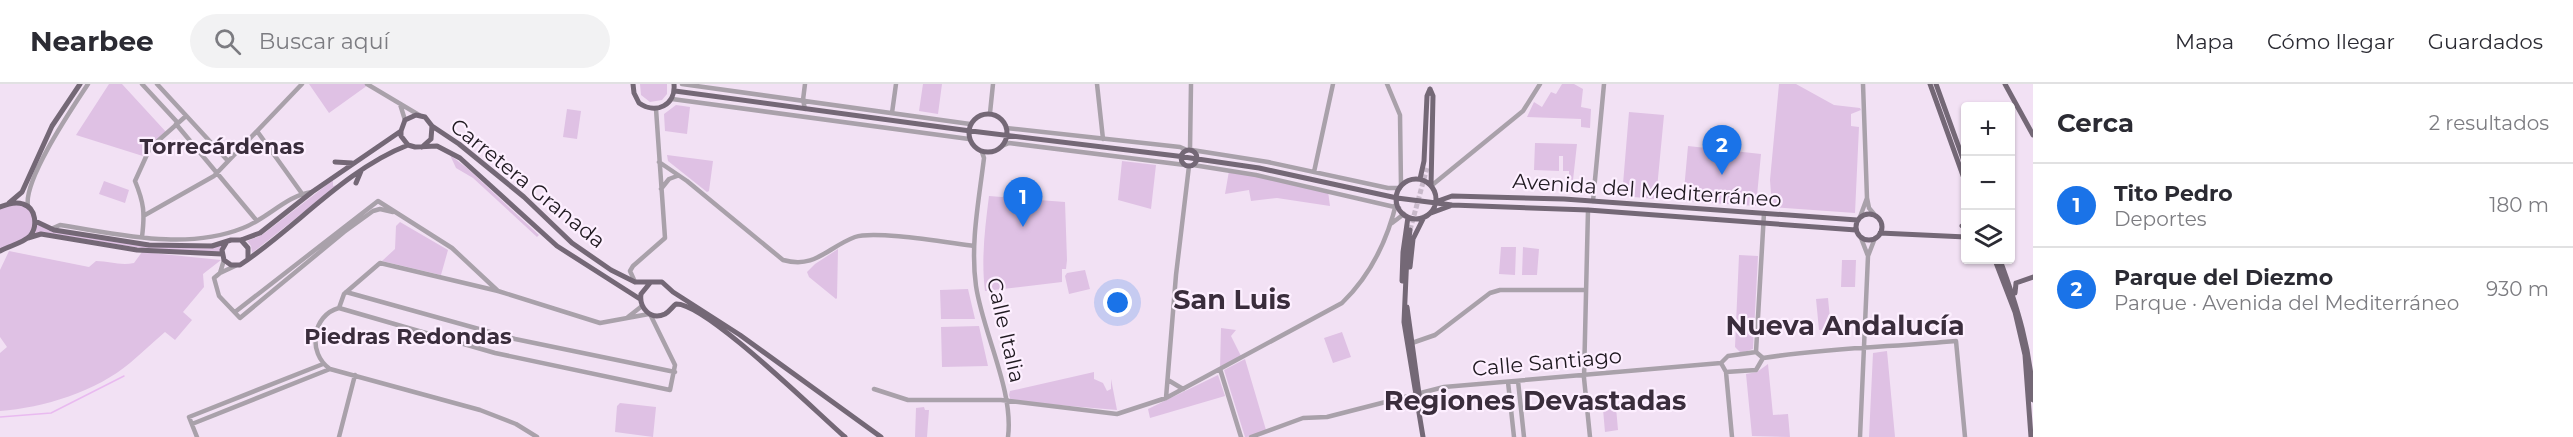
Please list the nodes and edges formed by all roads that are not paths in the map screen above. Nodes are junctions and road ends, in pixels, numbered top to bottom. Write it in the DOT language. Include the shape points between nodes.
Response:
graph roads {
  1 [pos="80,84"];
  2 [pos="88,84"];
  3 [pos="142,84"];
  4 [pos="157,84"];
  5 [pos="302,84"];
  6 [pos="367,84"];
  7 [pos="628,84"];
  8 [pos="633,84"];
  9 [pos="682,84"];
  10 [pos="805,84"];
  11 [pos="896,84"];
  12 [pos="993,84"];
  13 [pos="1097,84"];
  14 [pos="1191,84"];
  15 [pos="1333,84"];
  16 [pos="1387,84"];
  17 [pos="1540,84"];
  18 [pos="1597,84"];
  19 [pos="1863,84"];
  20 [pos="1930,84"];
  21 [pos="1936,84"];
  22 [pos="2005,84"];
  23 [pos="1604,86"];
  24 [pos="674,87"];
  25 [pos="1430,87"];
  26 [pos="672,99"];
  27 [pos="803,100"];
  28 [pos="400,104"];
  29 [pos="656,109"];
  30 [pos="805,109"];
  31 [pos="892,113"];
  32 [pos="990,113"];
  33 [pos="420,115"];
  34 [pos="186,116"];
  35 [pos="405,120"];
  36 [pos="177,124"];
  37 [pos="970,124"];
  38 [pos="432,126"];
  39 [pos="1006,128"];
  40 [pos="257,131"];
  41 [pos="401,131"];
  42 [pos="968,131"];
  43 [pos="2033,135"];
  44 [pos="1007,136"];
  45 [pos="969,139"];
  46 [pos="1103,139"];
  47 [pos="408,145"];
  48 [pos="1002,146"];
  49 [pos="421,147"];
  50 [pos="1190,150"];
  51 [pos="986,152"];
  52 [pos="1961,156"];
  53 [pos="1181,157"];
  54 [pos="1198,159"];
  55 [pos="228,161"];
  56 [pos="335,162"];
  57 [pos="354,162"];
  58 [pos="659,162"];
  59 [pos="1189,165"];
  60 [pos="1427,168"];
  61 [pos="361,171"];
  62 [pos="1314,172"];
  63 [pos="1961,172"];
  64 [pos="217,173"];
  65 [pos="679,176"];
  66 [pos="1420,179"];
  67 [pos="356,183"];
  68 [pos="1400,187"];
  69 [pos="662,189"];
  70 [pos="1433,189"];
  71 [pos="22,192"];
  72 [pos="303,196"];
  73 [pos="1452,196"];
  74 [pos="1867,198"];
  75 [pos="1593,201"];
  76 [pos="1436,202"];
  77 [pos="9,203"];
  78 [pos="1397,203"];
  79 [pos="26,205"];
  80 [pos="1452,205"];
  81 [pos="0,207"];
  82 [pos="1588,210"];
  83 [pos="393,212"];
  84 [pos="1764,213"];
  85 [pos="1874,214"];
  86 [pos="145,215"];
  87 [pos="1427,215"];
  88 [pos="1406,216"];
  89 [pos="1858,218"];
  90 [pos="35,221"];
  91 [pos="257,221"];
  92 [pos="1764,223"];
  93 [pos="1391,225"];
  94 [pos="51,229"];
  95 [pos="1410,230"];
  96 [pos="1856,230"];
  97 [pos="1880,233"];
  98 [pos="142,237"];
  99 [pos="1961,237"];
  100 [pos="28,238"];
  101 [pos="1861,238"];
  102 [pos="1875,238"];
  103 [pos="241,240"];
  104 [pos="227,242"];
  105 [pos="974,246"];
  106 [pos="0,251"];
  107 [pos="1868,256"];
  108 [pos="223,257"];
  109 [pos="248,258"];
  110 [pos="1996,264"];
  111 [pos="2002,264"];
  112 [pos="235,266"];
  113 [pos="2003,267"];
  114 [pos="220,273"];
  115 [pos="2033,277"];
  116 [pos="635,282"];
  117 [pos="651,282"];
  118 [pos="2016,283"];
  119 [pos="1586,290"];
  120 [pos="498,291"];
  121 [pos="346,292"];
  122 [pos="673,292"];
  123 [pos="640,299"];
  124 [pos="2016,303"];
  125 [pos="642,306"];
  126 [pos="672,307"];
  127 [pos="339,308"];
  128 [pos="235,312"];
  129 [pos="650,314"];
  130 [pos="1407,314"];
  131 [pos="660,315"];
  132 [pos="628,317"];
  133 [pos="657,325"];
  134 [pos="1412,343"];
  135 [pos="1863,348"];
  136 [pos="1756,352"];
  137 [pos="1762,358"];
  138 [pos="1721,363"];
  139 [pos="323,364"];
  140 [pos="330,369"];
  141 [pos="1220,369"];
  142 [pos="675,372"];
  143 [pos="1726,372"];
  144 [pos="355,375"];
  145 [pos="1584,375"];
  146 [pos="1168,380"];
  147 [pos="1508,381"];
  148 [pos="1518,381"];
  149 [pos="874,389"];
  150 [pos="1183,389"];
  151 [pos="1417,393"];
  152 [pos="1166,398"];
  153 [pos="2033,400"];
  154 [pos="1007,402"];
  155 [pos="192,424"];
  156 [pos="197,437"];
  157 [pos="339,437"];
  158 [pos="537,437"];
  159 [pos="844,437"];
  160 [pos="881,437"];
  161 [pos="1008,437"];
  162 [pos="1241,437"];
  163 [pos="1251,437"];
  164 [pos="1425,437"];
  165 [pos="1514,437"];
  166 [pos="1524,437"];
  167 [pos="1590,437"];
  168 [pos="1732,437"];
  169 [pos="1860,437"];
  170 [pos="1965,437"];
  171 [pos="2031,437"];
  1 -- 71 [label="main road" via="52,126"];
  2 -- 79 [label="street" via="49,149"];
  3 -- 36 [label="street"];
  4 -- 34 [label="street"];
  5 -- 40 [label="street"];
  6 -- 28 [label="street"];
  7 -- 8 [label="main road"];
  8 -- 29 [label="main road" via="639,103"];
  9 -- 27 [label="street"];
  10 -- 27 [label="street"];
  11 -- 31 [label="street"];
  12 -- 32 [label="street"];
  13 -- 46 [label="street"];
  14 -- 50 [label="street"];
  15 -- 62 [label="street"];
  16 -- 68 [label="street" via="1400,115"];
  17 -- 70 [label="street" via="1523,111"];
  18 -- 23 [label="street"];
  19 -- 74 [label="street"];
  20 -- 63 [label="main road"];
  21 -- 52 [label="main road"];
  22 -- 43 [label="main road"];
  23 -- 75 [label="street"];
  24 -- 26 [label="main road"];
  24 -- 30 [label="main road, Avenida del Mediterráneo"];
  25 -- 60 [label="main road"];
  25 -- 66 [label="main road"];
  25 -- 70 [label="main road"];
  26 -- 29 [label="main road"];
  26 -- 45 [label="street"];
  27 -- 30 [label="street"];
  27 -- 31 [label="street"];
  28 -- 33 [label="street"];
  28 -- 35 [label="street"];
  29 -- 58 [label="street"];
  30 -- 42 [label="main road, Avenida del Mediterráneo"];
  31 -- 37 [label="street"];
  32 -- 37 [label="main road" via="980,115"];
  32 -- 39 [label="main road" via="1002,119"];
  33 -- 35 [label="main road, Carretera Granada"];
  33 -- 38 [label="main road, Carretera Granada"];
  34 -- 36 [label="street"];
  34 -- 55 [label="street"];
  35 -- 41 [label="main road"];
  36 -- 64 [label="street"];
  36 -- 86 [label="street" via="150,148 135,181"];
  37 -- 42 [label="main road"];
  38 -- 49 [label="main road, Carretera Granada" via="431,139"];
  38 -- 116 [label="main road, Carretera Granada" via="524,197 572,243"];
  39 -- 44 [label="main road"];
  39 -- 46 [label="street"];
  40 -- 55 [label="street"];
  40 -- 72 [label="street"];
  41 -- 47 [label="main road"];
  41 -- 57 [label="main road"];
  42 -- 44 [label="main road, Avenida del Mediterráneo"];
  42 -- 45 [label="main road"];
  44 -- 48 [label="main road"];
  44 -- 53 [label="main road, Avenida del Mediterráneo"];
  45 -- 51 [label="main road" via="976,149"];
  46 -- 50 [label="street"];
  47 -- 49 [label="main road, Carretera Granada"];
  47 -- 61 [label="main road"];
  48 -- 51 [label="main road, Avenida del Mediterráneo"];
  48 -- 59 [label="street, Avenida del Mediterráneo" via="1009,143"];
  49 -- 123 [label="main road, Carretera Granada" via="437,146 460,158 557,246"];
  50 -- 53 [label="main road"];
  50 -- 54 [label="main road"];
  50 -- 62 [label="street"];
  51 -- 105 [label="street, Calle Italia"];
  53 -- 54 [label="main road, Avenida del Mediterráneo"];
  53 -- 59 [label="main road"];
  54 -- 59 [label="main road"];
  54 -- 78 [label="main road, Avenida del Mediterráneo" via="1259,168"];
  55 -- 64 [label="street"];
  56 -- 57 [label="main road"];
  57 -- 72 [label="main road"];
  58 -- 65 [label="street"];
  58 -- 69 [label="street"];
  59 -- 78 [label="street, Avenida del Mediterráneo"];
  59 -- 146 [label="street"];
  61 -- 67 [label="main road"];
  61 -- 109 [label="main road"];
  62 -- 68 [label="street" via="1388,188"];
  64 -- 86 [label="street" via="205,184"];
  64 -- 91 [label="street"];
  65 -- 69 [label="street"];
  65 -- 105 [label="street" via="783,260 796,264 807,263 863,235"];
  66 -- 68 [label="main road"];
  66 -- 70 [label="main road"];
  68 -- 78 [label="main road"];
  69 -- 116 [label="street" via="665,238 630,271"];
  70 -- 73 [label="main road"];
  70 -- 76 [label="main road"];
  71 -- 77 [label="main road"];
  71 -- 79 [label="main road"];
  72 -- 91 [label="street"];
  72 -- 103 [label="main road" via="261,233"];
  73 -- 75 [label="main road, Avenida del Mediterráneo"];
  73 -- 76 [label="main road, Avenida del Mediterráneo"];
  74 -- 85 [label="street"];
  74 -- 89 [label="street"];
  75 -- 84 [label="main road, Avenida del Mediterráneo"];
  76 -- 78 [label="main road, Avenida del Mediterráneo"];
  76 -- 80 [label="main road, Avenida del Mediterráneo"];
  76 -- 87 [label="main road"];
  77 -- 79 [label="main road"];
  77 -- 81 [label="main road"];
  78 -- 88 [label="main road"];
  78 -- 93 [label="street"];
  79 -- 90 [label="main road"];
  80 -- 82 [label="main road, Avenida del Mediterráneo"];
  80 -- 87 [label="main road"];
  82 -- 92 [label="main road, Avenida del Mediterráneo"];
  82 -- 119 [label="street"];
  83 -- 120 [label="street" via="452,248"];
  83 -- 128 [label="street" via="381,202 373,205"];
  83 -- 128 [label="street" via="377,209 274,287 240,318"];
  84 -- 89 [label="main road, Avenida del Mediterráneo"];
  84 -- 92 [label="street"];
  85 -- 89 [label="main road"];
  85 -- 97 [label="main road" via="1881,222"];
  86 -- 98 [label="street"];
  87 -- 88 [label="main road"];
  87 -- 130 [label="main road" via="1411,246"];
  88 -- 93 [label="street"];
  88 -- 130 [label="main road" via="1403,252"];
  89 -- 96 [label="main road"];
  90 -- 94 [label="main road"];
  90 -- 100 [label="main road"];
  91 -- 98 [label="street" via="242,229 204,238"];
  92 -- 96 [label="main road, Avenida del Mediterráneo"];
  92 -- 136 [label="street"];
  93 -- 141 [label="street" via="1371,268 1342,303"];
  94 -- 98 [label="street" via="60,225"];
  94 -- 104 [label="main road" via="149,245 207,246"];
  95 -- 130 [label="main road"];
  96 -- 101 [label="main road"];
  97 -- 99 [label="main road"];
  97 -- 102 [label="main road"];
  100 -- 106 [label="main road"];
  100 -- 108 [label="main road" via="41,234 137,250"];
  101 -- 102 [label="main road"];
  101 -- 107 [label="street"];
  102 -- 107 [label="street"];
  103 -- 104 [label="main road"];
  103 -- 109 [label="main road" via="248,248"];
  104 -- 108 [label="main road"];
  105 -- 154 [label="street, Calle Italia" via="980,304"];
  107 -- 135 [label="street"];
  108 -- 112 [label="main road"];
  108 -- 114 [label="street"];
  109 -- 112 [label="main road"];
  110 -- 171 [label="main road" via="2025,355"];
  111 -- 113 [label="main road"];
  112 -- 114 [label="street"];
  113 -- 118 [label="main road"];
  113 -- 124 [label="main road"];
  114 -- 128 [label="street" via="214,278 218,293"];
  115 -- 118 [label="main road"];
  116 -- 117 [label="main road, Carretera Granada"];
  117 -- 122 [label="main road, Carretera Granada" via="666,284"];
  117 -- 123 [label="main road"];
  118 -- 124 [label="main road"];
  119 -- 134 [label="street" via="1490,293 1435,335"];
  119 -- 145 [label="street"];
  120 -- 121 [label="street" via="380,263"];
  120 -- 132 [label="street" via="600,323"];
  121 -- 127 [label="street"];
  121 -- 142 [label="street" via="515,339"];
  122 -- 126 [label="main road"];
  122 -- 160 [label="main road, Carretera Granada" via="740,335"];
  123 -- 125 [label="main road"];
  124 -- 153 [label="main road" via="2030,361"];
  125 -- 129 [label="main road"];
  125 -- 132 [label="street"];
  126 -- 131 [label="main road"];
  126 -- 159 [label="main road" via="685,305 739,342"];
  127 -- 139 [label="street" via="322,316 315,342"];
  127 -- 142 [label="street" via="495,353 670,390"];
  129 -- 131 [label="main road"];
  129 -- 132 [label="street"];
  129 -- 133 [label="street"];
  130 -- 134 [label="main road"];
  130 -- 151 [label="main road"];
  131 -- 133 [label="street"];
  133 -- 142 [label="street"];
  134 -- 151 [label="main road"];
  135 -- 137 [label="street"];
  135 -- 169 [label="street"];
  135 -- 170 [label="street" via="1956,341"];
  136 -- 137 [label="street"];
  136 -- 138 [label="street, Calle Santiago" via="1728,356"];
  137 -- 143 [label="street" via="1756,370"];
  138 -- 143 [label="street"];
  138 -- 145 [label="street, Calle Santiago"];
  139 -- 140 [label="street"];
  139 -- 155 [label="street" via="189,417"];
  140 -- 144 [label="street"];
  140 -- 155 [label="street"];
  141 -- 150 [label="street"];
  141 -- 162 [label="street"];
  143 -- 168 [label="street"];
  144 -- 157 [label="street"];
  144 -- 158 [label="street" via="480,410"];
  145 -- 148 [label="street, Calle Santiago"];
  145 -- 167 [label="street"];
  146 -- 150 [label="street"];
  146 -- 152 [label="street"];
  147 -- 148 [label="street, Calle Santiago"];
  147 -- 151 [label="street, Calle Santiago"];
  147 -- 165 [label="street"];
  148 -- 166 [label="street"];
  149 -- 154 [label="street" via="908,400"];
  150 -- 152 [label="street"];
  151 -- 163 [label="street, Calle Santiago" via="1342,413 1303,418"];
  151 -- 164 [label="main road"];
  152 -- 154 [label="street" via="1117,414"];
  154 -- 161 [label="street, Calle Italia"];
  155 -- 156 [label="street"];
}
